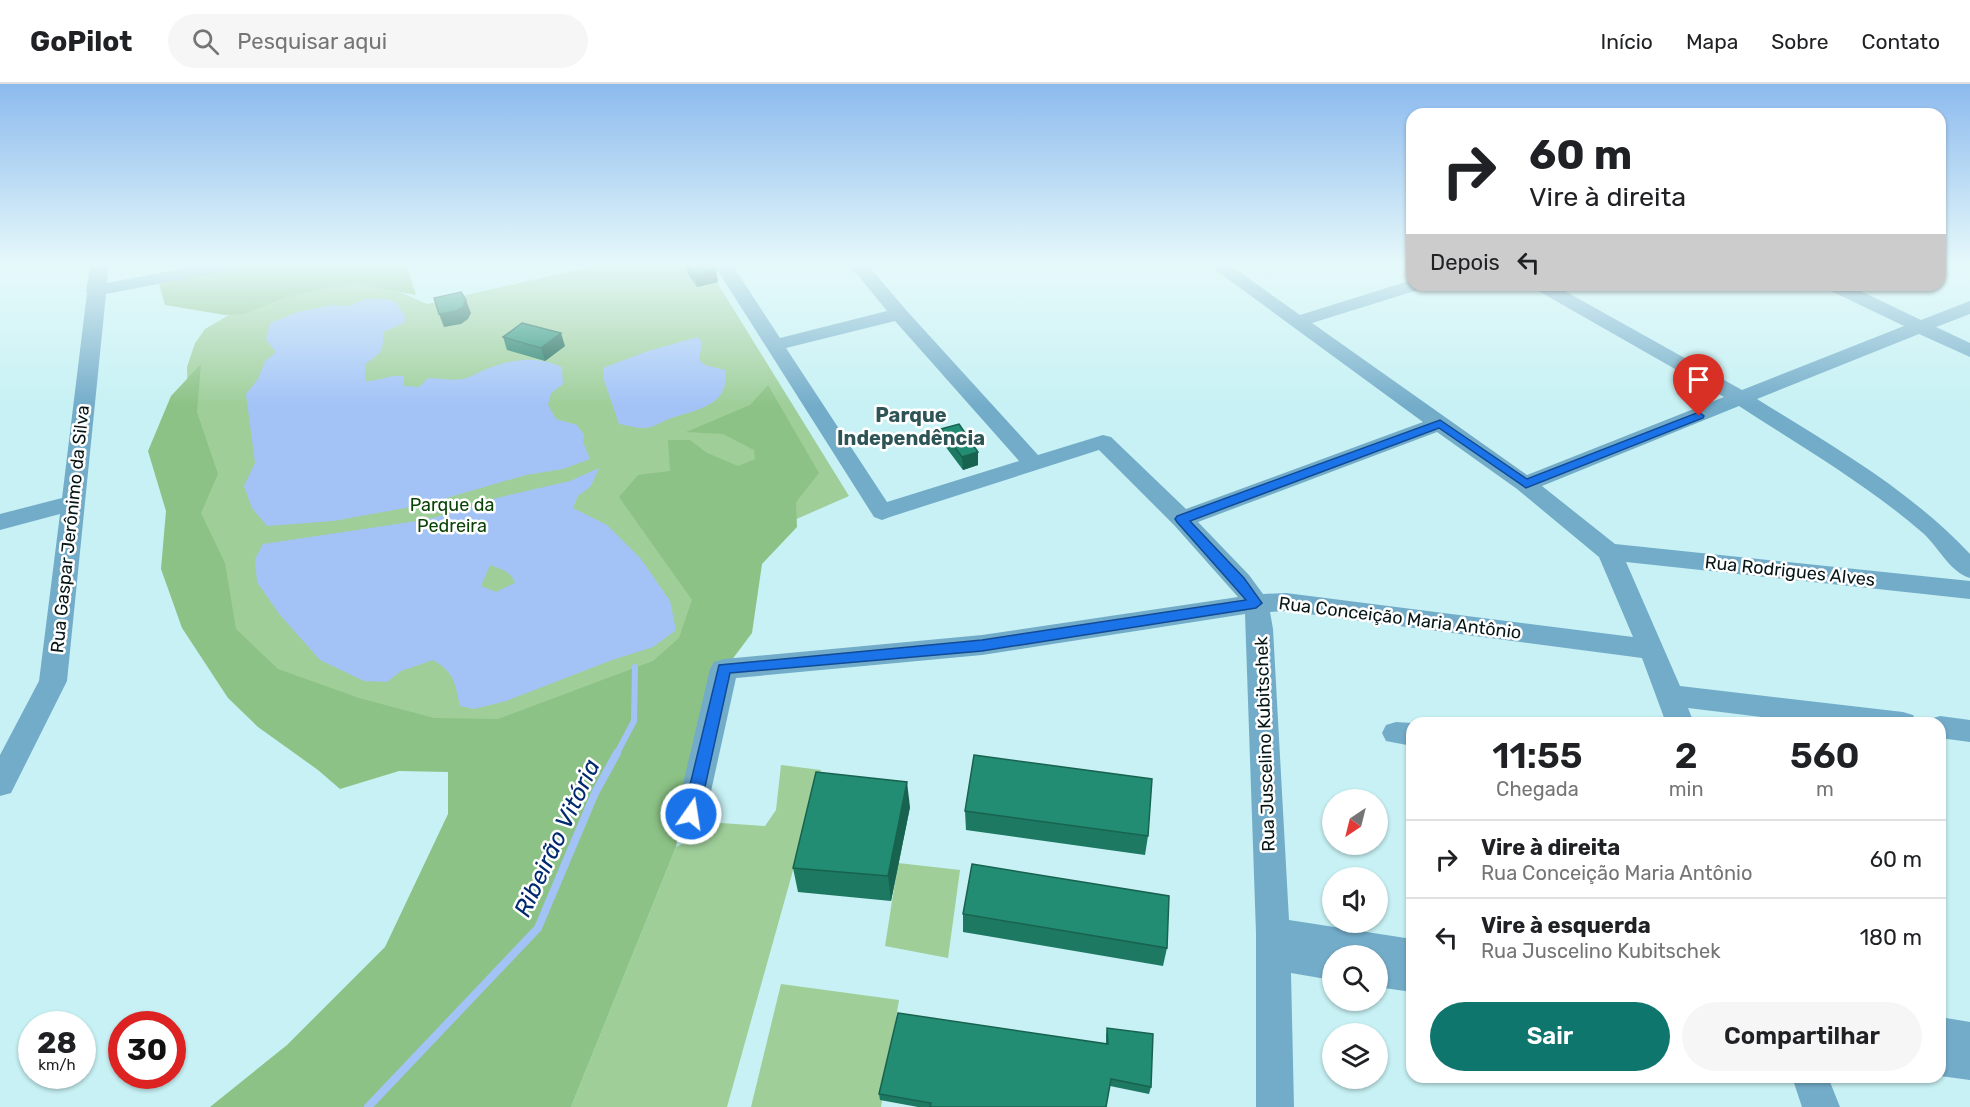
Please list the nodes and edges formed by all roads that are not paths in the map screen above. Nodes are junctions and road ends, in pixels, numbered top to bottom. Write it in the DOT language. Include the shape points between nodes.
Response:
graph roads {
  1 [pos="93,311"];
  2 [pos="752,311"];
  3 [pos="896,311"];
  4 [pos="1281,311"];
  5 [pos="1333,311"];
  6 [pos="1586,311"];
  7 [pos="1887,311"];
  8 [pos="1963,311"];
  9 [pos="899,314"];
  10 [pos="1297,322"];
  11 [pos="1921,327"];
  12 [pos="774,345"];
  13 [pos="1970,351"];
  14 [pos="1742,399"];
  15 [pos="1440,423"];
  16 [pos="1033,463"];
  17 [pos="1526,484"];
  18 [pos="73,503"];
  19 [pos="1182,519"];
  20 [pos="0,522"];
  21 [pos="1609,552"];
  22 [pos="1970,569"];
  23 [pos="1970,590"];
  24 [pos="1256,603"];
  25 [pos="1652,649"];
  26 [pos="1669,695"];
  27 [pos="1678,717"];
  28 [pos="1854,717"];
  29 [pos="1946,728"];
  30 [pos="1970,731"];
  31 [pos="11,746"];
  32 [pos="0,784"];
  33 [pos="691,814"];
  34 [pos="1273,944"];
  35 [pos="1406,955"];
  36 [pos="1322,961"];
  37 [pos="1388,973"];
  38 [pos="1406,975"];
  39 [pos="1946,1036"];
  40 [pos="1970,1040"];
  41 [pos="1946,1059"];
  42 [pos="1970,1062"];
  43 [pos="1812,1083"];
  44 [pos="1275,1107"];
  45 [pos="1821,1107"];
  1 -- 18 [label="street, Rua Gaspar Jerônimo da Silva"];
  2 -- 12 [label="street"];
  3 -- 9 [label="street"];
  4 -- 10 [label="street"];
  5 -- 10 [label="street"];
  6 -- 14 [label="street"];
  7 -- 11 [label="street"];
  8 -- 11 [label="street"];
  9 -- 12 [label="street"];
  9 -- 16 [label="street"];
  10 -- 15 [label="street"];
  11 -- 13 [label="street"];
  11 -- 14 [label="street"];
  12 -- 16 [label="street" via="882,512"];
  14 -- 17 [label="street"];
  14 -- 22 [label="street" via="1872,481 1934,530"];
  15 -- 17 [label="street"];
  15 -- 19 [label="street"];
  16 -- 19 [label="street" via="1103,442"];
  17 -- 21 [label="street"];
  18 -- 20 [label="street"];
  18 -- 31 [label="street, Rua Gaspar Jerônimo da Silva" via="54,681"];
  19 -- 24 [label="street"];
  21 -- 23 [label="street, Rua Rodrigues Alves"];
  21 -- 25 [label="street"];
  24 -- 25 [label="street, Rua Conceição Maria Antônio" via="1286,602"];
  24 -- 33 [label="street, Rua Conceição Maria Antônio" via="982,645 724,669"];
  24 -- 34 [label="street, Rua Juscelino Kubitschek"];
  25 -- 26 [label="street"];
  26 -- 27 [label="street"];
  26 -- 28 [label="street"];
  29 -- 30 [label="street"];
  31 -- 32 [label="street, Rua Gaspar Jerônimo da Silva"];
  34 -- 35 [label="street"];
  34 -- 36 [label="street"];
  34 -- 44 [label="street, Rua Juscelino Kubitschek"];
  37 -- 38 [label="street"];
  39 -- 40 [label="street"];
  41 -- 42 [label="street"];
  43 -- 45 [label="street"];
}
